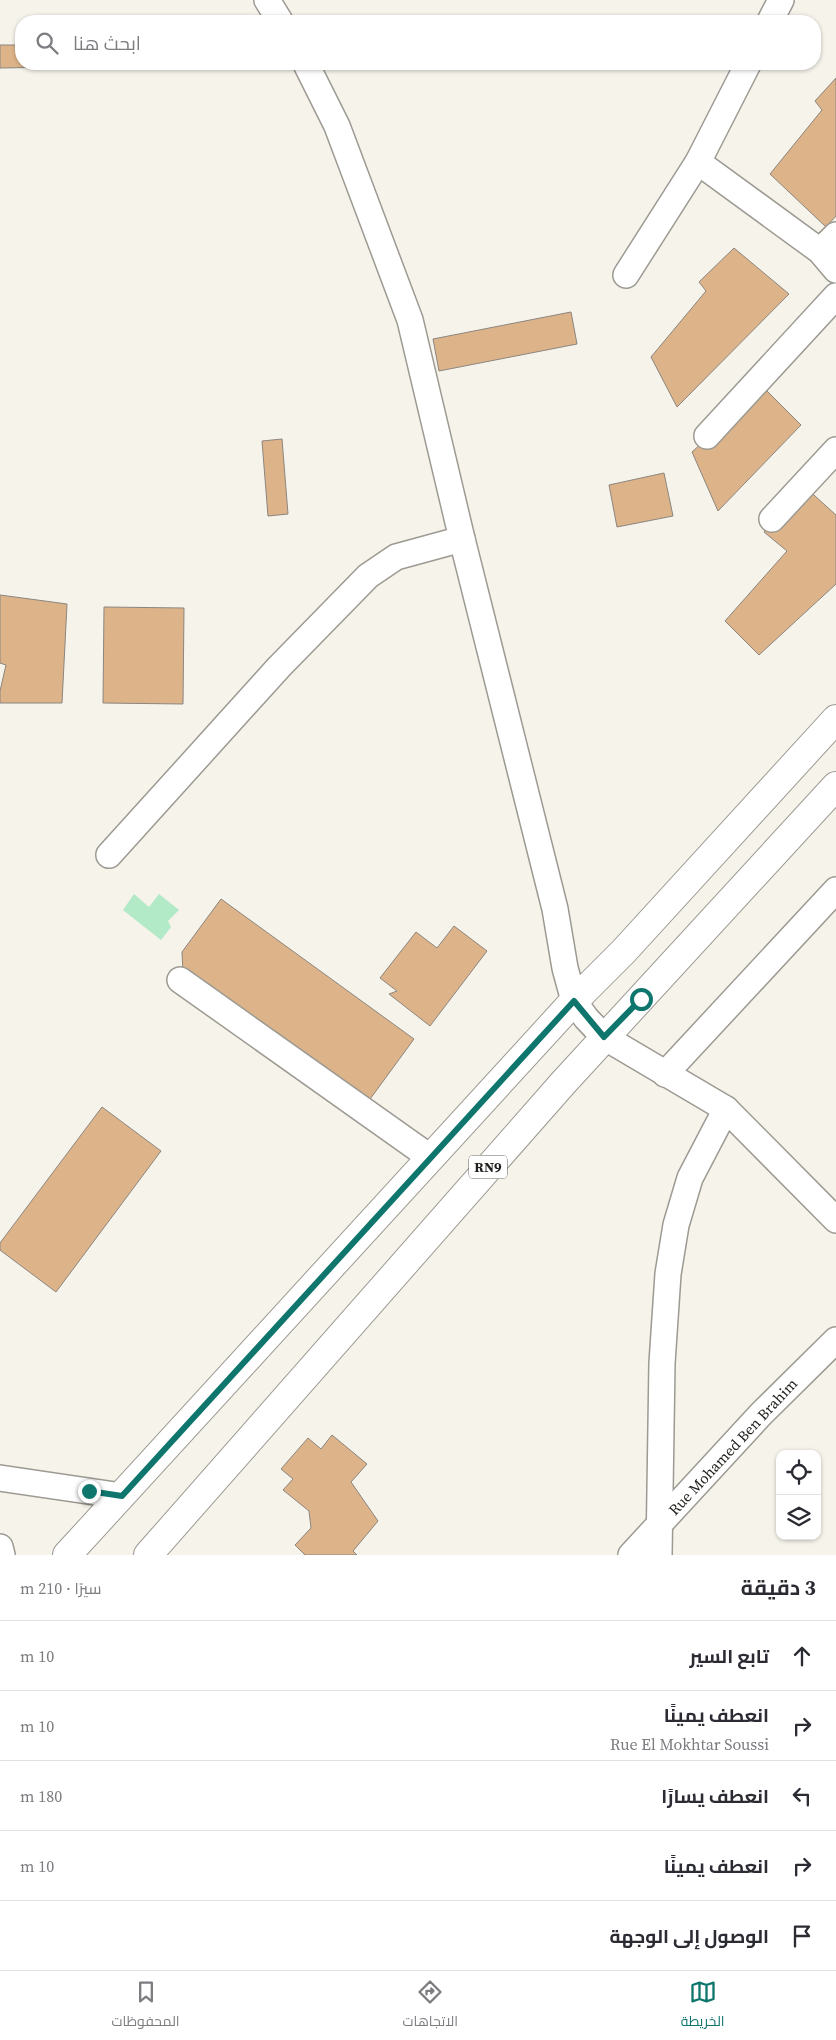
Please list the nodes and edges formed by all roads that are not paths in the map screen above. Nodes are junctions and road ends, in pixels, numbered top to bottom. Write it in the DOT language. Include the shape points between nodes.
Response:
graph roads {
  1 [pos="267,0"];
  2 [pos="781,0"];
  3 [pos="276,15"];
  4 [pos="773,15"];
  5 [pos="309,70"];
  6 [pos="745,70"];
  7 [pos="698,162"];
  8 [pos="828,243"];
  9 [pos="836,270"];
  10 [pos="626,275"];
  11 [pos="836,296"];
  12 [pos="707,436"];
  13 [pos="836,450"];
  14 [pos="772,519"];
  15 [pos="462,539"];
  16 [pos="836,719"];
  17 [pos="836,786"];
  18 [pos="109,855"];
  19 [pos="833,900"];
  20 [pos="180,980"];
  21 [pos="574,1001"];
  22 [pos="604,1037"];
  23 [pos="664,1074"];
  24 [pos="726,1109"];
  25 [pos="431,1158"];
  26 [pos="834,1215"];
  27 [pos="836,1340"];
  28 [pos="0,1478"];
  29 [pos="122,1496"];
  30 [pos="658,1526"];
  31 [pos="0,1546"];
  32 [pos="2,1555"];
  33 [pos="67,1555"];
  34 [pos="148,1555"];
  35 [pos="632,1555"];
  36 [pos="660,1555"];
  1 -- 3 [label="street"];
  2 -- 4 [label="street"];
  5 -- 15 [label="street" via="337,126 410,320"];
  6 -- 7 [label="street"];
  7 -- 8 [label="street"];
  7 -- 10 [label="street"];
  8 -- 9 [label="street"];
  11 -- 12 [label="street"];
  13 -- 14 [label="street"];
  15 -- 18 [label="street" via="396,557 368,576 280,667"];
  15 -- 21 [label="street" via="555,909"];
  16 -- 21 [label="main road" via="624,952"];
  17 -- 22 [label="main road, RN9"];
  19 -- 23 [label="street"];
  20 -- 25 [label="street"];
  21 -- 22 [label="street"];
  21 -- 25 [label="main road"];
  22 -- 23 [label="street"];
  22 -- 34 [label="main road, RN9"];
  23 -- 24 [label="street"];
  24 -- 26 [label="street"];
  24 -- 30 [label="street" via="690,1178 676,1225 668,1274"];
  25 -- 29 [label="main road"];
  27 -- 30 [label="street, Rue Mohamed Ben Brahim" via="761,1414"];
  28 -- 29 [label="street"];
  29 -- 33 [label="main road"];
  30 -- 35 [label="street, Rue Mohamed Ben Brahim"];
  30 -- 36 [label="street"];
  31 -- 32 [label="street"];
}
